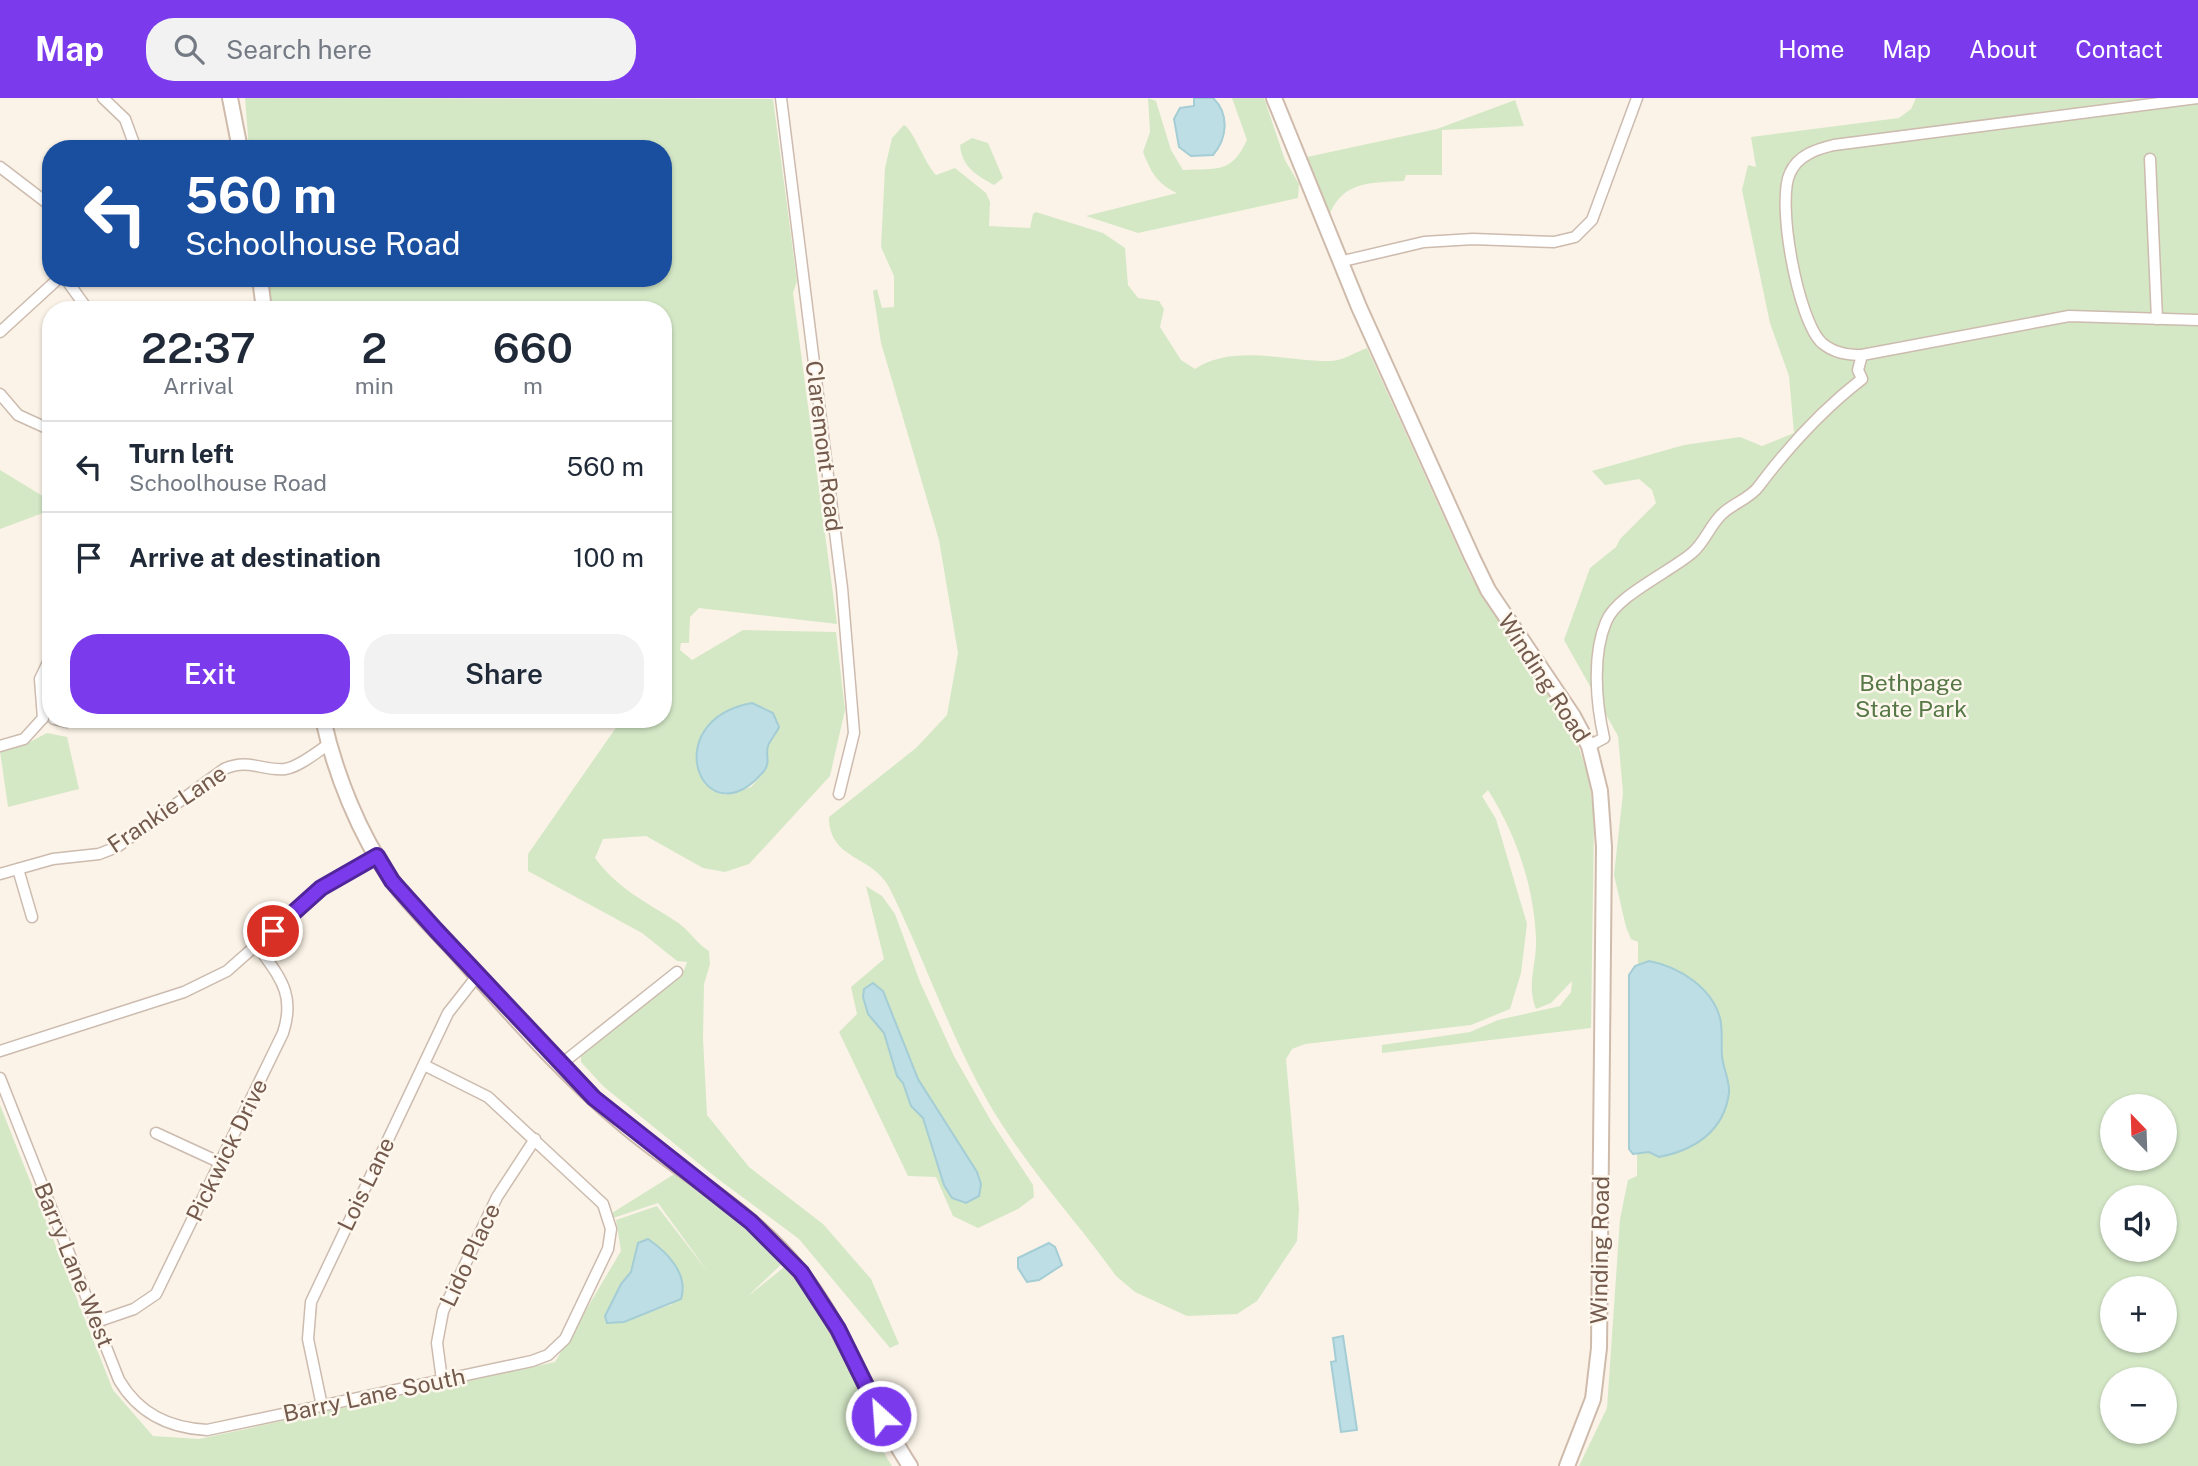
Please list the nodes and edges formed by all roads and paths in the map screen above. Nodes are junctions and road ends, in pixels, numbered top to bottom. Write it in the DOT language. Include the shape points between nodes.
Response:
graph roads {
  1 [pos="103,98"];
  2 [pos="230,98"];
  3 [pos="781,98"];
  4 [pos="1274,98"];
  5 [pos="1637,98"];
  6 [pos="2198,98"];
  7 [pos="133,140"];
  8 [pos="238,140"];
  9 [pos="2150,159"];
  10 [pos="0,167"];
  11 [pos="42,199"];
  12 [pos="1339,262"];
  13 [pos="49,287"];
  14 [pos="2157,319"];
  15 [pos="2198,320"];
  16 [pos="0,332"];
  17 [pos="1862,355"];
  18 [pos="0,394"];
  19 [pos="42,426"];
  20 [pos="42,724"];
  21 [pos="325,728"];
  22 [pos="329,744"];
  23 [pos="0,746"];
  24 [pos="1589,746"];
  25 [pos="839,794"];
  26 [pos="377,856"];
  27 [pos="18,869"];
  28 [pos="0,874"];
  29 [pos="32,917"];
  30 [pos="257,945"];
  31 [pos="677,972"];
  32 [pos="477,976"];
  33 [pos="0,1051"];
  34 [pos="424,1065"];
  35 [pos="560,1065"];
  36 [pos="0,1078"];
  37 [pos="156,1133"];
  38 [pos="535,1139"];
  39 [pos="221,1163"];
  40 [pos="96,1322"];
  41 [pos="442,1380"];
  42 [pos="322,1406"];
  43 [pos="177,1427"];
  44 [pos="909,1466"];
  45 [pos="1567,1466"];
  1 -- 7 [label="street" via="125,120"];
  2 -- 8 [label="street"];
  3 -- 25 [label="street, Claremont Road" via="842,588 854,733"];
  4 -- 12 [label="street, Winding Road"];
  5 -- 12 [label="street" via="1592,220 1575,237 1554,242 1424,242"];
  6 -- 17 [label="street" via="1834,145 1807,155 1790,173 1785,200 1805,317 1828,346 1847,355"];
  9 -- 14 [label="street"];
  10 -- 11 [label="street"];
  12 -- 24 [label="street, Winding Road" via="1489,590"];
  13 -- 16 [label="street"];
  14 -- 15 [label="street"];
  14 -- 17 [label="street" via="2069,316"];
  17 -- 24 [label="street" via="1858,370 1862,379 1789,445 1758,488 1720,515 1700,546 1619,601 1606,620 1598,645 1598,715 1604,738"];
  18 -- 19 [label="street" via="18,415"];
  20 -- 23 [label="street" via="24,739"];
  21 -- 22 [label="street"];
  22 -- 26 [label="street"];
  22 -- 27 [label="street, Frankie Lane" via="285,769 234,764 117,847"];
  24 -- 45 [label="street, Winding Road" via="1600,791 1604,847 1599,1348 1593,1399"];
  26 -- 30 [label="street" via="321,888"];
  26 -- 32 [label="street" via="392,881"];
  27 -- 28 [label="street, Frankie Lane"];
  27 -- 29 [label="street"];
  30 -- 33 [label="street" via="227,971 184,992"];
  30 -- 39 [label="street, Pickwick Drive" via="283,984 289,1015"];
  31 -- 35 [label="street"];
  32 -- 34 [label="street, Lois Lane" via="449,1013"];
  32 -- 35 [label="street"];
  34 -- 38 [label="street" via="488,1097"];
  34 -- 42 [label="street, Lois Lane" via="311,1302 308,1339"];
  35 -- 44 [label="street" via="626,1126 751,1222 801,1272 838,1329"];
  36 -- 40 [label="street, Barry Lane West"];
  37 -- 39 [label="street"];
  38 -- 41 [label="street, Lido Place" via="497,1197 443,1311 437,1343"];
  38 -- 41 [label="street, Barry Lane South" via="598,1198 610,1219 608,1249 565,1339 548,1355"];
  39 -- 40 [label="street, Pickwick Drive" via="156,1294 134,1309"];
  40 -- 43 [label="street, Barry Lane West" via="125,1390 144,1409"];
  41 -- 42 [label="street, Barry Lane South"];
  42 -- 43 [label="street, Barry Lane South" via="207,1430"];
}
